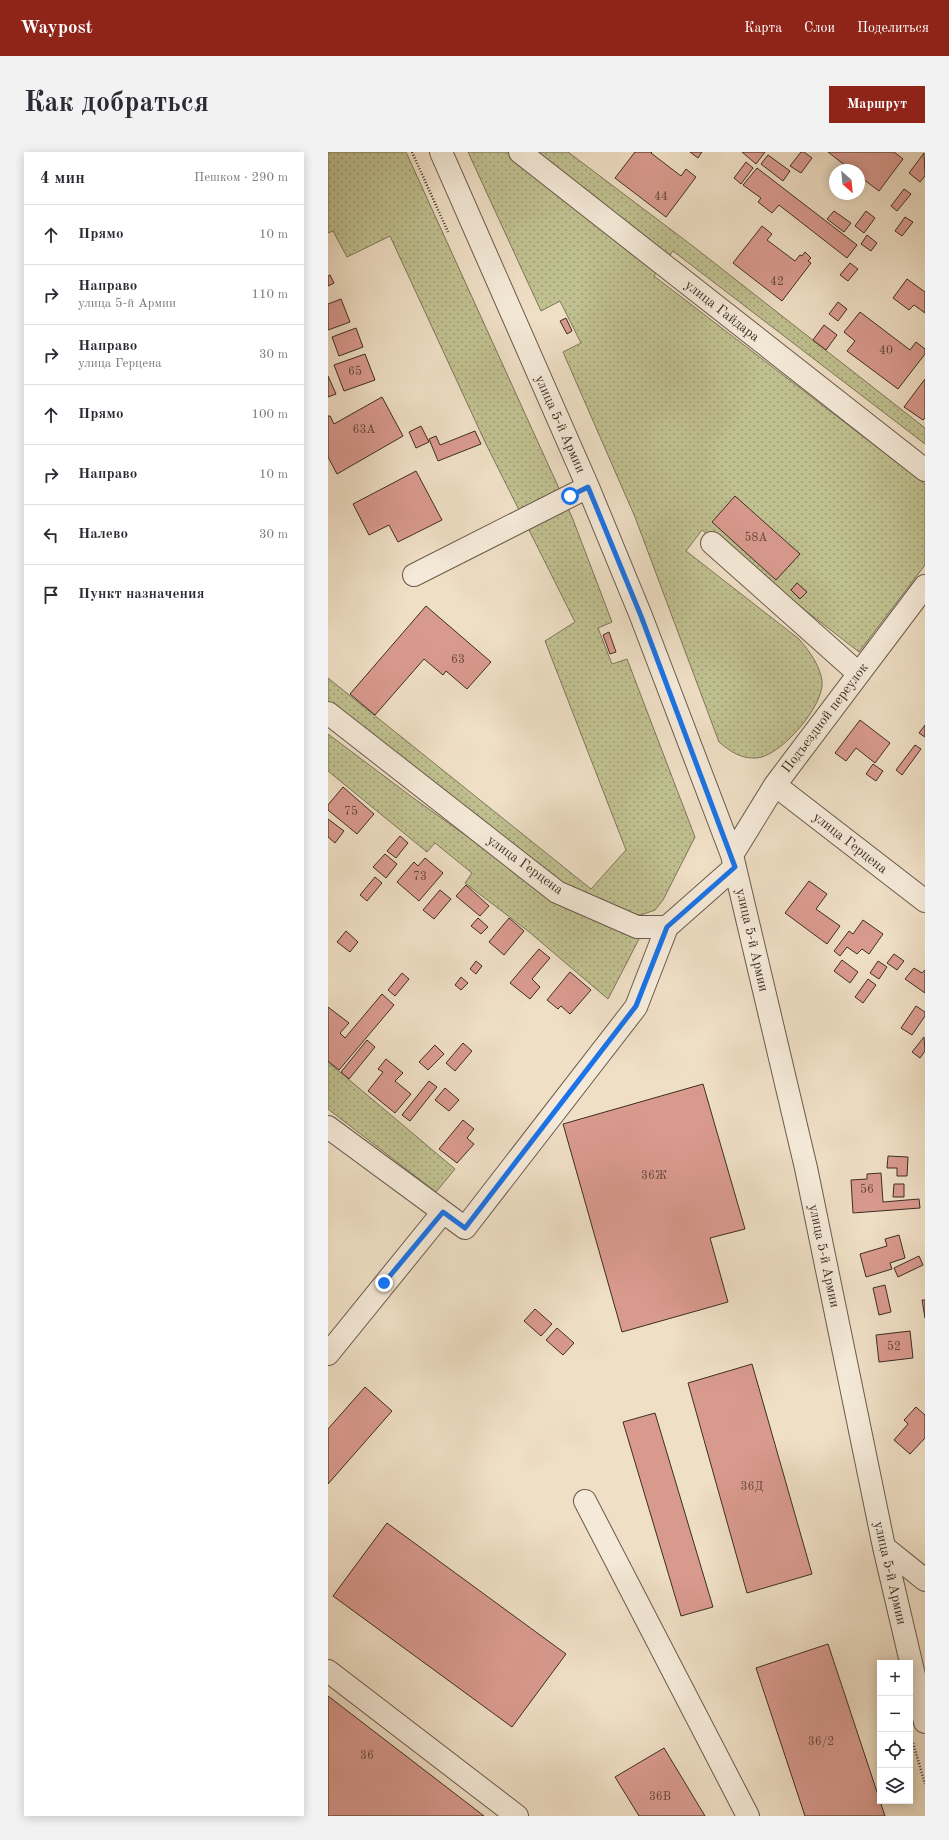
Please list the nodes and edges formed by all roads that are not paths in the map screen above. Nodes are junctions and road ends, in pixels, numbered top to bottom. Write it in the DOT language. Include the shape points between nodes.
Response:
graph roads {
  1 [pos="441,152"];
  2 [pos="520,152"];
  3 [pos="925,470"];
  4 [pos="588,487"];
  5 [pos="712,543"];
  6 [pos="414,575"];
  7 [pos="925,586"];
  8 [pos="858,674"];
  9 [pos="328,714"];
  10 [pos="774,785"];
  11 [pos="734,861"];
  12 [pos="925,901"];
  13 [pos="667,927"];
  14 [pos="328,1127"];
  15 [pos="443,1212"];
  16 [pos="328,1354"];
  17 [pos="585,1501"];
  18 [pos="884,1547"];
  19 [pos="925,1580"];
  20 [pos="328,1671"];
  21 [pos="919,1730"];
  22 [pos="517,1816"];
  23 [pos="748,1816"];
  1 -- 4 [label="street, улица 5-й Армии"];
  2 -- 3 [label="street, улица Гайдара"];
  4 -- 6 [label="street"];
  4 -- 11 [label="street, улица 5-й Армии" via="641,616"];
  5 -- 8 [label="street"];
  7 -- 8 [label="street, Подъездной переулок"];
  8 -- 10 [label="street, Подъездной переулок"];
  9 -- 13 [label="street, улица Герцена" via="557,892 637,927"];
  10 -- 11 [label="street, Подъездной переулок"];
  10 -- 12 [label="street, улица Герцена"];
  11 -- 13 [label="street"];
  11 -- 18 [label="street, улица 5-й Армии" via="806,1168"];
  13 -- 15 [label="street" via="636,1006 465,1228"];
  14 -- 15 [label="street"];
  15 -- 16 [label="street"];
  17 -- 23 [label="street"];
  18 -- 19 [label="street"];
  18 -- 21 [label="street, улица 5-й Армии"];
  20 -- 22 [label="street"];
}
